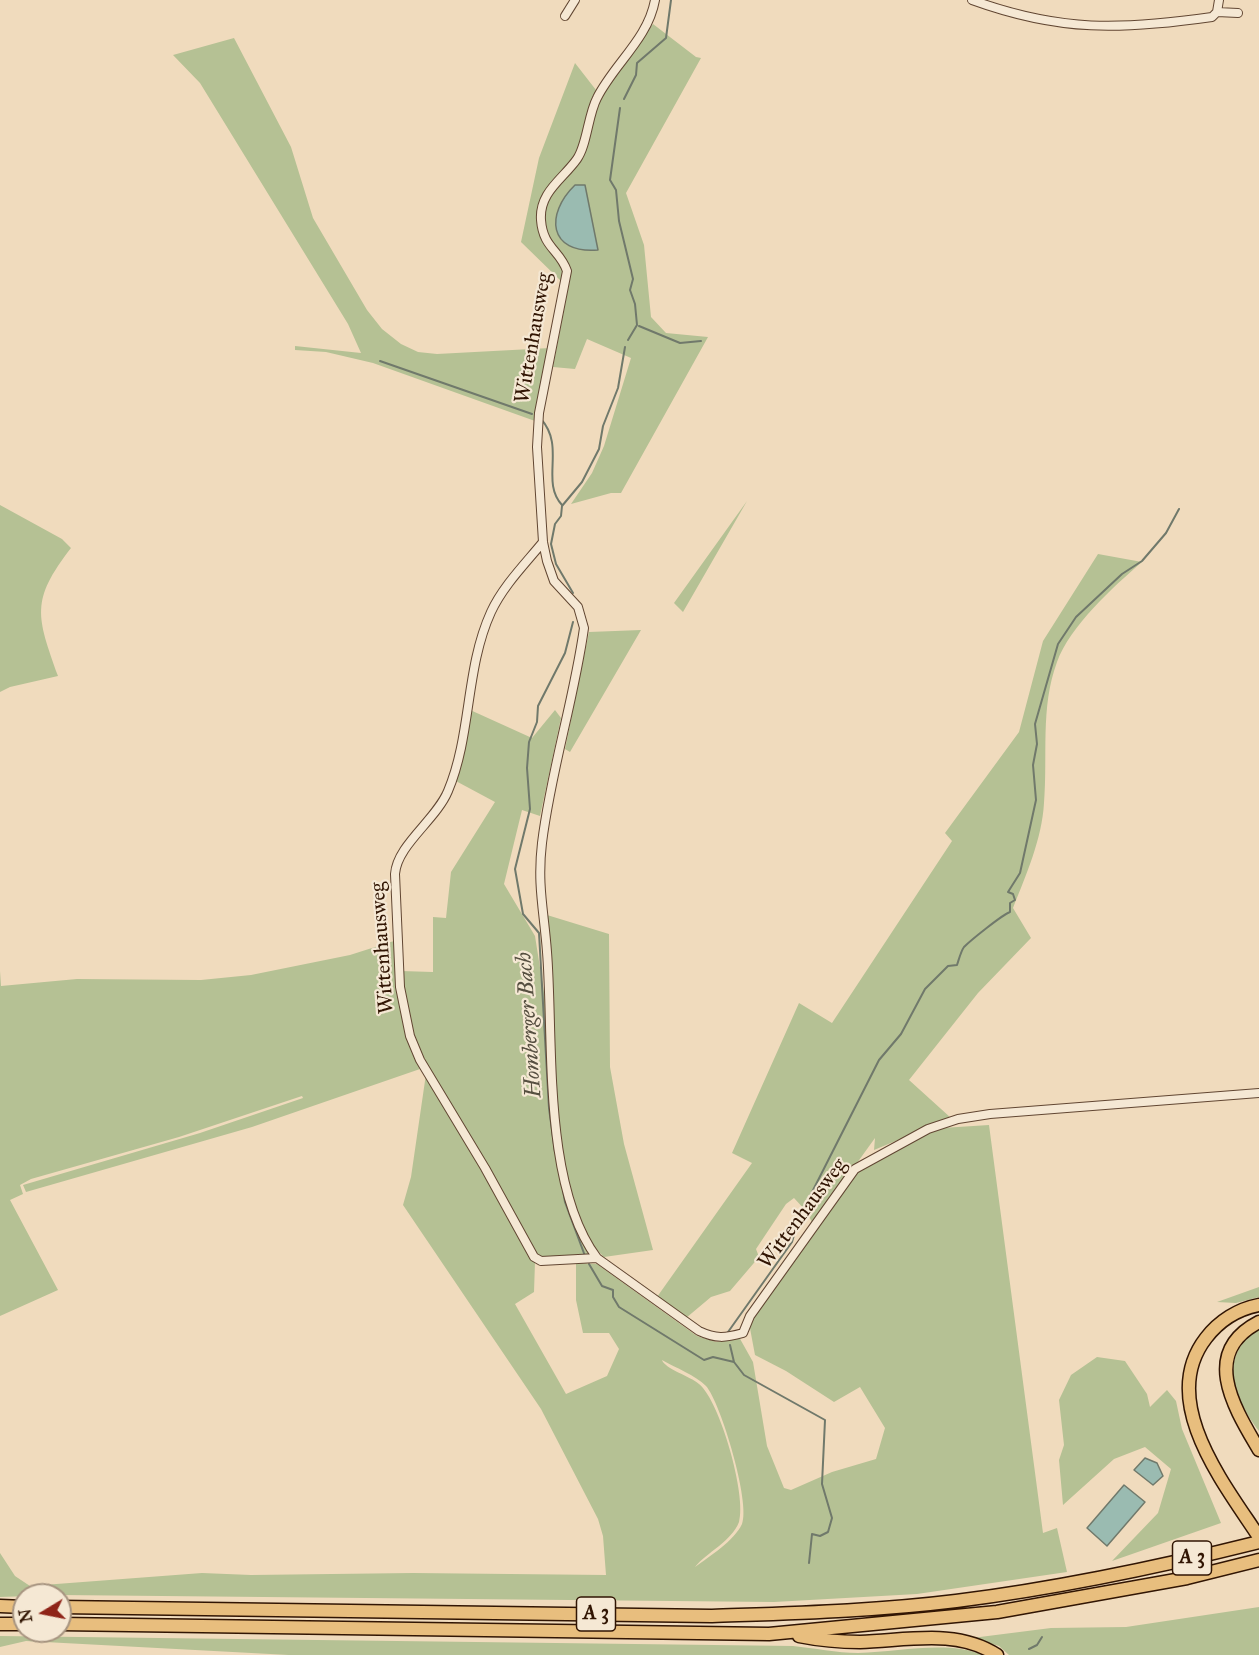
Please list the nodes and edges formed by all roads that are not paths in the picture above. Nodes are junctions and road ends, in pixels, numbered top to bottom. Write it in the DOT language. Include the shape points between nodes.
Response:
graph roads {
  1 [pos="575,0"];
  2 [pos="655,0"];
  3 [pos="972,0"];
  4 [pos="1219,0"];
  5 [pos="1238,13"];
  6 [pos="1216,14"];
  7 [pos="565,16"];
  8 [pos="543,542"];
  9 [pos="1259,1093"];
  10 [pos="597,1258"];
  11 [pos="1259,1305"];
  12 [pos="1259,1322"];
  13 [pos="1259,1450"];
  14 [pos="1258,1541"];
  15 [pos="1259,1560"];
  16 [pos="72,1607"];
  17 [pos="72,1624"];
  18 [pos="780,1633"];
  19 [pos="997,1655"];
  1 -- 7 [label="street"];
  2 -- 8 [label="street, Wittenhausweg" via="653,13 637,42 597,97 579,157 543,202 543,232 567,271 538,413"];
  3 -- 6 [label="street" via="1039,20 1098,28 1164,24"];
  4 -- 6 [label="street"];
  5 -- 6 [label="street"];
  8 -- 10 [label="street, Wittenhausweg" via="554,581 578,607 584,628 545,819 538,882 547,951 550,1060 560,1153 581,1229"];
  8 -- 10 [label="street, Wittenhausweg" via="490,614 448,791 433,818 397,861 400,987 405,1017 420,1060 534,1257 541,1261"];
  9 -- 10 [label="street, Wittenhausweg" via="990,1114 928,1129 855,1169 750,1316 743,1333 730,1337 716,1339 699,1331"];
  11 -- 14 [label="highway" via="1229,1317 1207,1337 1194,1361 1189,1387 1193,1420 1203,1446"];
  12 -- 13 [label="highway" via="1238,1338 1226,1371 1232,1403"];
  14 -- 16 [label="highway, A 3" via="1049,1587 955,1601 820,1612 712,1616"];
  15 -- 18 [label="highway, A 3" via="1187,1578 1027,1608"];
  17 -- 18 [label="highway, A 3"];
  18 -- 19 [label="highway" via="837,1641 940,1637 974,1644"];
}
